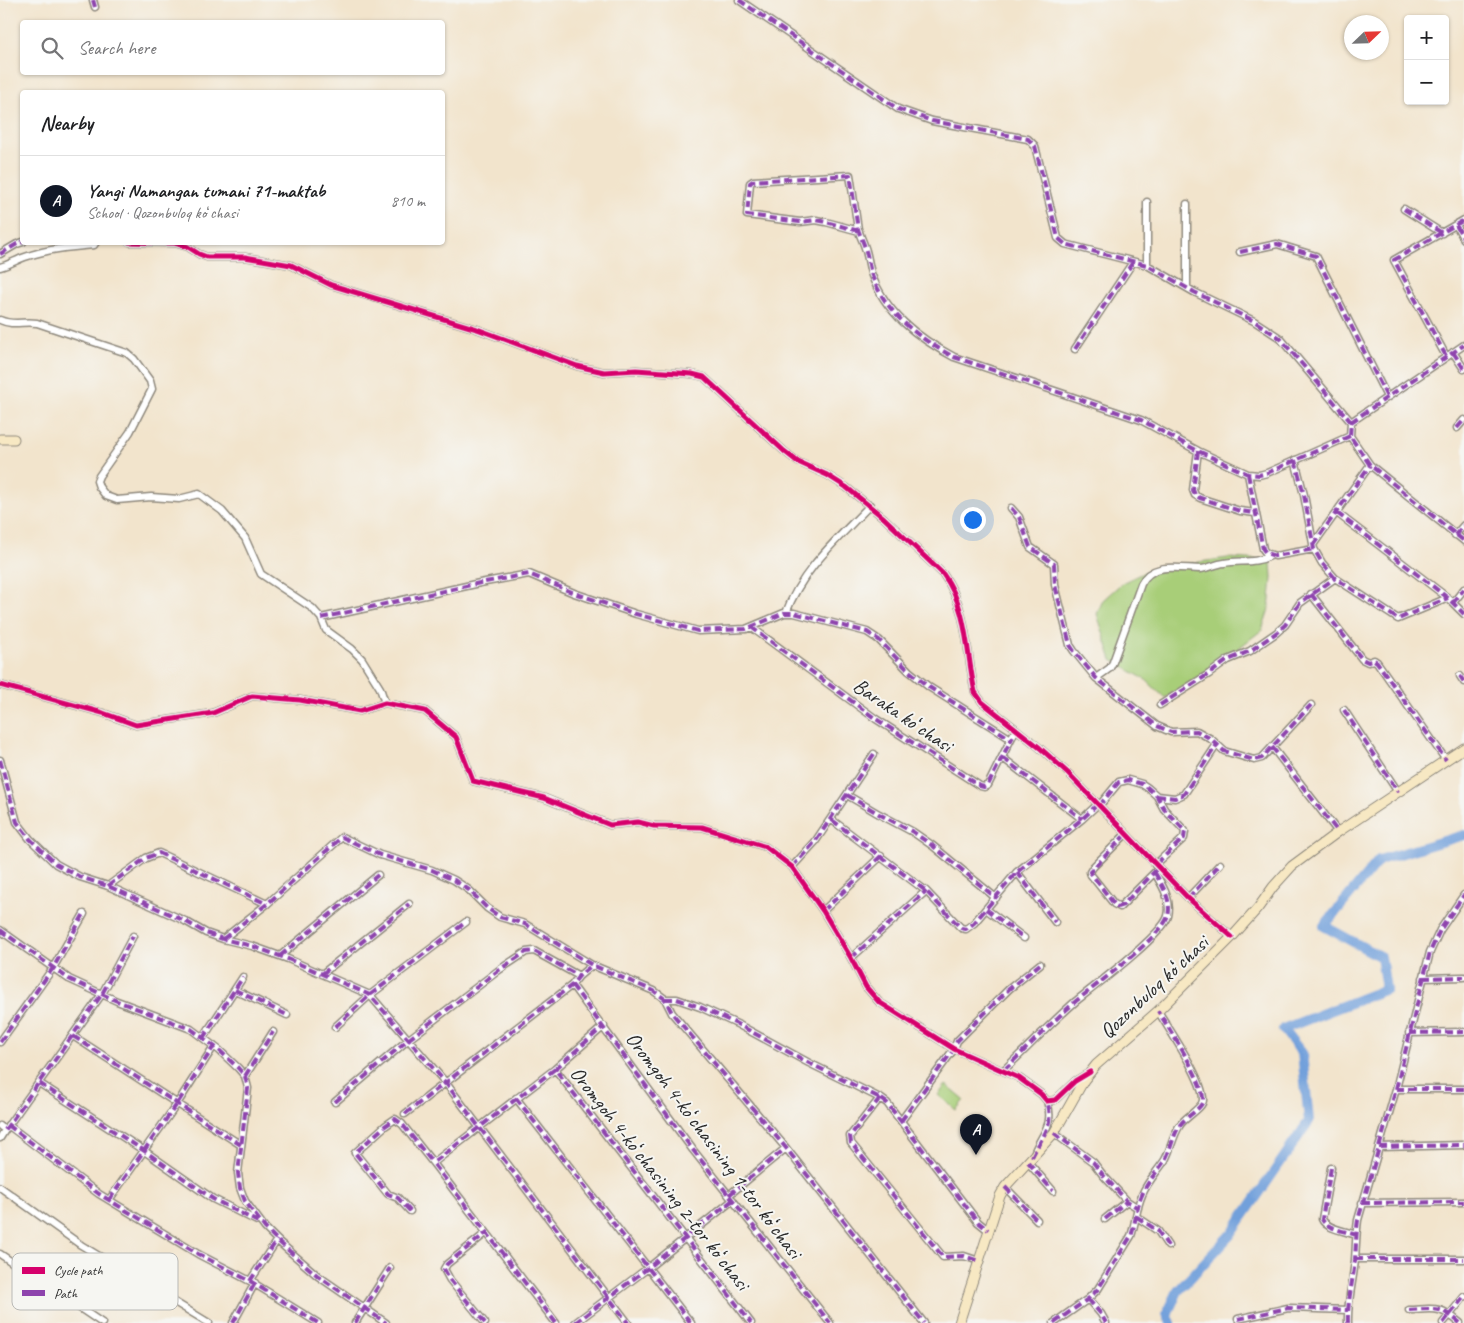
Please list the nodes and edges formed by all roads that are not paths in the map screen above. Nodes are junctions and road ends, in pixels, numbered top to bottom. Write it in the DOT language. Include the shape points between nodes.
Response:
graph roads {
  1 [pos="739,0"];
  2 [pos="1147,202"];
  3 [pos="1187,204"];
  4 [pos="1404,209"];
  5 [pos="1464,220"];
  6 [pos="1456,225"];
  7 [pos="859,231"];
  8 [pos="1442,233"];
  9 [pos="1464,239"];
  10 [pos="20,243"];
  11 [pos="94,245"];
  12 [pos="182,245"];
  13 [pos="1240,252"];
  14 [pos="0,254"];
  15 [pos="1133,262"];
  16 [pos="1148,264"];
  17 [pos="0,267"];
  18 [pos="1187,286"];
  19 [pos="0,320"];
  20 [pos="1464,345"];
  21 [pos="1075,349"];
  22 [pos="1452,352"];
  23 [pos="1446,356"];
  24 [pos="1464,369"];
  25 [pos="1386,397"];
  26 [pos="1464,420"];
  27 [pos="1351,422"];
  28 [pos="1457,428"];
  29 [pos="1350,436"];
  30 [pos="14,438"];
  31 [pos="0,440"];
  32 [pos="1198,451"];
  33 [pos="1295,460"];
  34 [pos="1370,465"];
  35 [pos="1248,474"];
  36 [pos="870,505"];
  37 [pos="1011,508"];
  38 [pos="1255,513"];
  39 [pos="1337,513"];
  40 [pos="1464,525"];
  41 [pos="1455,535"];
  42 [pos="1464,541"];
  43 [pos="1314,547"];
  44 [pos="1270,556"];
  45 [pos="1336,578"];
  46 [pos="1464,589"];
  47 [pos="1311,594"];
  48 [pos="1451,600"];
  49 [pos="786,613"];
  50 [pos="1464,614"];
  51 [pos="321,618"];
  52 [pos="751,627"];
  53 [pos="1096,678"];
  54 [pos="0,685"];
  55 [pos="385,703"];
  56 [pos="1311,704"];
  57 [pos="1160,705"];
  58 [pos="1344,710"];
  59 [pos="1016,729"];
  60 [pos="1011,739"];
  61 [pos="1216,746"];
  62 [pos="1272,747"];
  63 [pos="1464,748"];
  64 [pos="874,754"];
  65 [pos="1003,758"];
  66 [pos="0,760"];
  67 [pos="1446,760"];
  68 [pos="1398,792"];
  69 [pos="847,795"];
  70 [pos="1157,796"];
  71 [pos="1098,805"];
  72 [pos="1082,819"];
  73 [pos="832,820"];
  74 [pos="1338,832"];
  75 [pos="1126,834"];
  76 [pos="881,856"];
  77 [pos="1220,864"];
  78 [pos="792,867"];
  79 [pos="1156,869"];
  80 [pos="1017,872"];
  81 [pos="378,875"];
  82 [pos="108,886"];
  83 [pos="926,891"];
  84 [pos="1464,895"];
  85 [pos="996,898"];
  86 [pos="1188,898"];
  87 [pos="267,904"];
  88 [pos="409,904"];
  89 [pos="986,909"];
  90 [pos="823,911"];
  91 [pos="84,914"];
  92 [pos="466,922"];
  93 [pos="1054,922"];
  94 [pos="3,931"];
  95 [pos="133,936"];
  96 [pos="1232,937"];
  97 [pos="1024,938"];
  98 [pos="223,939"];
  99 [pos="0,941"];
  100 [pos="280,956"];
  101 [pos="851,958"];
  102 [pos="1040,964"];
  103 [pos="592,965"];
  104 [pos="53,968"];
  105 [pos="322,974"];
  106 [pos="579,976"];
  107 [pos="243,977"];
  108 [pos="1464,977"];
  109 [pos="1423,978"];
  110 [pos="572,985"];
  111 [pos="235,990"];
  112 [pos="102,994"];
  113 [pos="370,995"];
  114 [pos="665,999"];
  115 [pos="1158,1011"];
  116 [pos="287,1015"];
  117 [pos="604,1026"];
  118 [pos="335,1027"];
  119 [pos="273,1032"];
  120 [pos="1464,1032"];
  121 [pos="1409,1033"];
  122 [pos="73,1036"];
  123 [pos="203,1038"];
  124 [pos="409,1039"];
  125 [pos="0,1042"];
  126 [pos="214,1046"];
  127 [pos="954,1049"];
  128 [pos="556,1069"];
  129 [pos="1004,1070"];
  130 [pos="1090,1072"];
  131 [pos="245,1076"];
  132 [pos="445,1082"];
  133 [pos="39,1083"];
  134 [pos="1396,1089"];
  135 [pos="1464,1089"];
  136 [pos="516,1098"];
  137 [pos="880,1098"];
  138 [pos="335,1102"];
  139 [pos="1046,1102"];
  140 [pos="177,1104"];
  141 [pos="405,1114"];
  142 [pos="901,1121"];
  143 [pos="4,1127"];
  144 [pos="479,1127"];
  145 [pos="1054,1133"];
  146 [pos="0,1138"];
  147 [pos="1464,1145"];
  148 [pos="241,1146"];
  149 [pos="1379,1147"];
  150 [pos="786,1148"];
  151 [pos="144,1150"];
  152 [pos="1030,1159"];
  153 [pos="432,1163"];
  154 [pos="1331,1168"];
  155 [pos="0,1186"];
  156 [pos="1005,1187"];
  157 [pos="1053,1191"];
  158 [pos="731,1198"];
  159 [pos="109,1200"];
  160 [pos="1127,1201"];
  161 [pos="1464,1202"];
  162 [pos="1362,1203"];
  163 [pos="1138,1208"];
  164 [pos="410,1211"];
  165 [pos="1137,1217"];
  166 [pos="1104,1219"];
  167 [pos="1037,1220"];
  168 [pos="261,1223"];
  169 [pos="988,1230"];
  170 [pos="486,1233"];
  171 [pos="1356,1235"];
  172 [pos="685,1239"];
  173 [pos="276,1240"];
  174 [pos="1168,1246"];
  175 [pos="93,1253"];
  176 [pos="0,1254"];
  177 [pos="1355,1259"];
  178 [pos="1464,1259"];
  179 [pos="979,1261"];
  180 [pos="12,1262"];
  181 [pos="390,1268"];
  182 [pos="648,1268"];
  183 [pos="252,1282"];
  184 [pos="1464,1297"];
  185 [pos="608,1298"];
  186 [pos="1088,1299"];
  187 [pos="178,1304"];
  188 [pos="364,1308"];
  189 [pos="83,1310"];
  190 [pos="1348,1310"];
  191 [pos="1409,1310"];
  192 [pos="1450,1314"];
  193 [pos="1238,1320"];
  194 [pos="102,1323"];
  195 [pos="209,1323"];
  196 [pos="233,1323"];
  197 [pos="318,1323"];
  198 [pos="355,1323"];
  199 [pos="386,1323"];
  200 [pos="485,1323"];
  201 [pos="556,1323"];
  202 [pos="575,1323"];
  203 [pos="628,1323"];
  204 [pos="691,1323"];
  205 [pos="751,1323"];
  206 [pos="830,1323"];
  207 [pos="924,1323"];
  208 [pos="959,1323"];
  209 [pos="1054,1323"];
  210 [pos="1106,1323"];
  211 [pos="1348,1323"];
  212 [pos="1443,1323"];
  213 [pos="1460,1323"];
  1 -- 15 [label="street" via="898,110 932,121 1028,139 1035,146 1058,238 1065,244"];
  2 -- 16 [label="street"];
  3 -- 18 [label="street"];
  4 -- 8 [label="street"];
  5 -- 6 [label="street"];
  6 -- 8 [label="street"];
  6 -- 9 [label="street"];
  7 -- 7 [label="street" via="850,175 750,183 747,215 800,222 816,220"];
  7 -- 32 [label="street" via="872,274 887,303 915,333 935,346 984,368 1141,420"];
  8 -- 23 [label="street" via="1394,262"];
  10 -- 14 [label="street"];
  11 -- 17 [label="street" via="64,247 23,257"];
  12 -- 36 [label="street" via="207,256 245,257 291,265 331,285 477,329 577,366 604,372 636,370 704,377 798,462 840,483"];
  13 -- 25 [label="street" via="1276,244 1316,256"];
  15 -- 16 [label="street"];
  15 -- 21 [label="street"];
  16 -- 18 [label="street"];
  18 -- 27 [label="street" via="1254,320 1280,338"];
  19 -- 51 [label="street" via="14,324 37,323 118,349 134,359 152,389 130,432 99,476 97,481 106,496 117,500 179,499 199,494 222,511 245,538 261,574 312,608"];
  20 -- 22 [label="street"];
  22 -- 23 [label="street"];
  22 -- 24 [label="street"];
  23 -- 25 [label="street"];
  25 -- 27 [label="street"];
  26 -- 28 [label="street"];
  27 -- 29 [label="street"];
  29 -- 33 [label="street"];
  29 -- 34 [label="street"];
  30 -- 31 [label="main road"];
  32 -- 35 [label="street"];
  32 -- 38 [label="street" via="1195,495"];
  33 -- 35 [label="street" via="1259,476"];
  33 -- 43 [label="street"];
  34 -- 39 [label="street"];
  34 -- 41 [label="street"];
  35 -- 38 [label="street"];
  36 -- 49 [label="street" via="823,553 799,587"];
  36 -- 59 [label="street" via="930,561 950,585 961,614 975,692 982,702"];
  37 -- 53 [label="street" via="1020,517 1030,547 1054,564 1054,585 1070,645"];
  38 -- 44 [label="street" via="1263,549"];
  39 -- 43 [label="street"];
  39 -- 48 [label="street"];
  40 -- 41 [label="street"];
  41 -- 42 [label="street"];
  43 -- 44 [label="street"];
  43 -- 45 [label="street" via="1322,563"];
  44 -- 53 [label="street" via="1260,561 1225,562 1203,568 1169,568 1148,574 1141,584 1110,668"];
  45 -- 47 [label="street"];
  45 -- 48 [label="street" via="1398,619"];
  46 -- 48 [label="street"];
  47 -- 57 [label="street" via="1276,633"];
  47 -- 67 [label="street" via="1362,659 1377,662"];
  48 -- 50 [label="street"];
  49 -- 52 [label="street"];
  49 -- 60 [label="street" via="867,632 929,687"];
  51 -- 52 [label="street" via="529,574 574,593 698,632"];
  51 -- 55 [label="street" via="326,630 362,659 380,688"];
  52 -- 65 [label="street, Baraka koʻchasi" via="876,719 980,786 987,787"];
  53 -- 61 [label="street" via="1165,730 1197,731"];
  54 -- 55 [label="street" via="136,725 213,713 252,696 300,700 360,711"];
  55 -- 78 [label="street" via="425,711 456,737 472,781 544,798 610,825 638,822 654,826 702,826 766,847"];
  56 -- 62 [label="street"];
  58 -- 68 [label="street"];
  59 -- 60 [label="street, Baraka koʻchasi"];
  59 -- 71 [label="street" via="1068,773"];
  60 -- 65 [label="street, Baraka koʻchasi"];
  61 -- 62 [label="street" via="1254,760 1262,758"];
  61 -- 70 [label="street" via="1184,794 1175,798"];
  62 -- 74 [label="street"];
  63 -- 67 [label="main road, Qozonbuloq koʻchasi"];
  64 -- 69 [label="street"];
  65 -- 72 [label="street"];
  66 -- 82 [label="street" via="17,822 30,839 56,864 80,877"];
  67 -- 68 [label="main road, Qozonbuloq koʻchasi"];
  68 -- 74 [label="main road, Qozonbuloq koʻchasi"];
  69 -- 73 [label="street"];
  69 -- 85 [label="street" via="933,846"];
  70 -- 71 [label="street" via="1142,784 1123,780"];
  70 -- 79 [label="street" via="1186,835"];
  71 -- 72 [label="street"];
  71 -- 75 [label="street"];
  72 -- 80 [label="street"];
  73 -- 76 [label="street"];
  73 -- 78 [label="street"];
  74 -- 96 [label="main road, Qozonbuloq koʻchasi" via="1292,866"];
  75 -- 79 [label="street"];
  75 -- 79 [label="street" via="1090,872 1114,904 1120,907"];
  76 -- 83 [label="street"];
  76 -- 90 [label="street"];
  77 -- 86 [label="street"];
  78 -- 90 [label="street"];
  79 -- 86 [label="street"];
  79 -- 129 [label="street" via="1169,904 1164,924"];
  80 -- 85 [label="street"];
  80 -- 93 [label="street"];
  81 -- 100 [label="street"];
  82 -- 87 [label="street" via="146,858 159,853"];
  82 -- 98 [label="street"];
  83 -- 89 [label="street" via="961,928 970,927"];
  83 -- 101 [label="street"];
  84 -- 109 [label="street" via="1440,930"];
  85 -- 89 [label="street"];
  86 -- 96 [label="street"];
  87 -- 98 [label="street"];
  87 -- 103 [label="street" via="342,837 380,855 454,880 500,917 525,924"];
  88 -- 105 [label="street"];
  89 -- 97 [label="street"];
  90 -- 101 [label="street"];
  91 -- 104 [label="street"];
  92 -- 113 [label="street"];
  94 -- 99 [label="street"];
  94 -- 104 [label="street"];
  95 -- 112 [label="street"];
  96 -- 115 [label="main road, Qozonbuloq koʻchasi"];
  98 -- 100 [label="street"];
  100 -- 105 [label="street"];
  101 -- 127 [label="street" via="866,987 879,1002"];
  102 -- 127 [label="street" via="992,1005 957,1041"];
  103 -- 106 [label="street"];
  103 -- 114 [label="street" via="654,991"];
  104 -- 112 [label="street"];
  104 -- 125 [label="street"];
  105 -- 113 [label="street"];
  106 -- 110 [label="street"];
  106 -- 124 [label="street" via="534,951 526,952"];
  107 -- 111 [label="street"];
  108 -- 109 [label="street"];
  109 -- 121 [label="street"];
  110 -- 117 [label="street, Oromgoh 4-koʻchasining 1-tor koʻchasi"];
  110 -- 132 [label="street"];
  111 -- 116 [label="street"];
  111 -- 123 [label="street"];
  112 -- 122 [label="street"];
  112 -- 123 [label="street" via="191,1029"];
  113 -- 118 [label="street"];
  113 -- 124 [label="street"];
  114 -- 137 [label="street" via="700,1007"];
  114 -- 150 [label="street" via="672,1013"];
  115 -- 130 [label="main road, Qozonbuloq koʻchasi"];
  115 -- 163 [label="street" via="1191,1067 1203,1102 1180,1125 1165,1159 1146,1185"];
  117 -- 128 [label="street"];
  117 -- 158 [label="street, Oromgoh 4-koʻchasining 1-tor koʻchasi"];
  119 -- 131 [label="street"];
  120 -- 121 [label="street"];
  121 -- 134 [label="street"];
  122 -- 133 [label="street"];
  122 -- 140 [label="street"];
  123 -- 126 [label="street"];
  124 -- 132 [label="street"];
  124 -- 138 [label="street"];
  126 -- 131 [label="street"];
  126 -- 140 [label="street"];
  127 -- 129 [label="street"];
  127 -- 142 [label="street"];
  128 -- 136 [label="street, Oromgoh 4-koʻchasining 2-tor koʻchasi"];
  128 -- 172 [label="street, Oromgoh 4-koʻchasining 2-tor koʻchasi"];
  129 -- 139 [label="street" via="1035,1089"];
  130 -- 139 [label="street" via="1055,1100"];
  130 -- 145 [label="main road, Qozonbuloq koʻchasi"];
  131 -- 148 [label="street" via="248,1100"];
  132 -- 141 [label="street"];
  132 -- 144 [label="street"];
  133 -- 143 [label="street"];
  133 -- 151 [label="street"];
  134 -- 135 [label="street"];
  134 -- 149 [label="street"];
  136 -- 144 [label="street, Oromgoh 4-koʻchasining 2-tor koʻchasi"];
  136 -- 182 [label="street"];
  137 -- 142 [label="street"];
  137 -- 179 [label="street" via="850,1136 851,1143 943,1257 964,1256"];
  139 -- 152 [label="street" via="1050,1111 1049,1124"];
  140 -- 148 [label="street"];
  140 -- 151 [label="street"];
  142 -- 169 [label="street" via="978,1222"];
  143 -- 146 [label="street"];
  143 -- 159 [label="street"];
  144 -- 153 [label="street, Oromgoh 4-koʻchasining 2-tor koʻchasi"];
  144 -- 185 [label="street"];
  145 -- 152 [label="main road, Qozonbuloq koʻchasi"];
  145 -- 160 [label="street" via="1093,1162"];
  147 -- 149 [label="street"];
  148 -- 168 [label="street" via="240,1188"];
  149 -- 162 [label="street"];
  150 -- 158 [label="street"];
  150 -- 207 [label="street"];
  151 -- 159 [label="street"];
  151 -- 168 [label="street" via="213,1199"];
  152 -- 156 [label="main road, Qozonbuloq koʻchasi"];
  152 -- 157 [label="street"];
  153 -- 164 [label="street" via="395,1119 355,1153 388,1194 398,1198"];
  153 -- 170 [label="street"];
  154 -- 171 [label="street" via="1322,1219 1328,1225"];
  155 -- 175 [label="street"];
  156 -- 167 [label="street"];
  156 -- 169 [label="main road, Qozonbuloq koʻchasi"];
  158 -- 172 [label="street"];
  158 -- 206 [label="street, Oromgoh 4-koʻchasining 1-tor koʻchasi"];
  159 -- 183 [label="street" via="198,1254"];
  160 -- 163 [label="street"];
  160 -- 166 [label="street"];
  161 -- 162 [label="street"];
  162 -- 171 [label="street"];
  163 -- 165 [label="street"];
  165 -- 174 [label="street" via="1158,1232"];
  165 -- 186 [label="street" via="1131,1236 1098,1289"];
  168 -- 173 [label="street"];
  169 -- 179 [label="main road, Qozonbuloq koʻchasi"];
  170 -- 200 [label="street" via="444,1269"];
  170 -- 201 [label="street"];
  171 -- 177 [label="street"];
  172 -- 182 [label="street"];
  172 -- 205 [label="street, Oromgoh 4-koʻchasining 2-tor koʻchasi"];
  173 -- 183 [label="street"];
  173 -- 188 [label="street"];
  176 -- 180 [label="street"];
  177 -- 178 [label="street"];
  177 -- 190 [label="street"];
  179 -- 208 [label="main road, Qozonbuloq koʻchasi"];
  181 -- 188 [label="street"];
  182 -- 185 [label="street"];
  182 -- 204 [label="street"];
  183 -- 196 [label="street"];
  183 -- 197 [label="street"];
  184 -- 192 [label="street"];
  185 -- 202 [label="street"];
  185 -- 203 [label="street"];
  186 -- 209 [label="street"];
  186 -- 210 [label="street"];
  187 -- 195 [label="street"];
  188 -- 198 [label="street"];
  188 -- 199 [label="street"];
  189 -- 194 [label="street"];
  190 -- 193 [label="street" via="1288,1308"];
  190 -- 211 [label="street"];
  191 -- 192 [label="street" via="1437,1309"];
  192 -- 212 [label="street"];
  192 -- 213 [label="street"];
}
